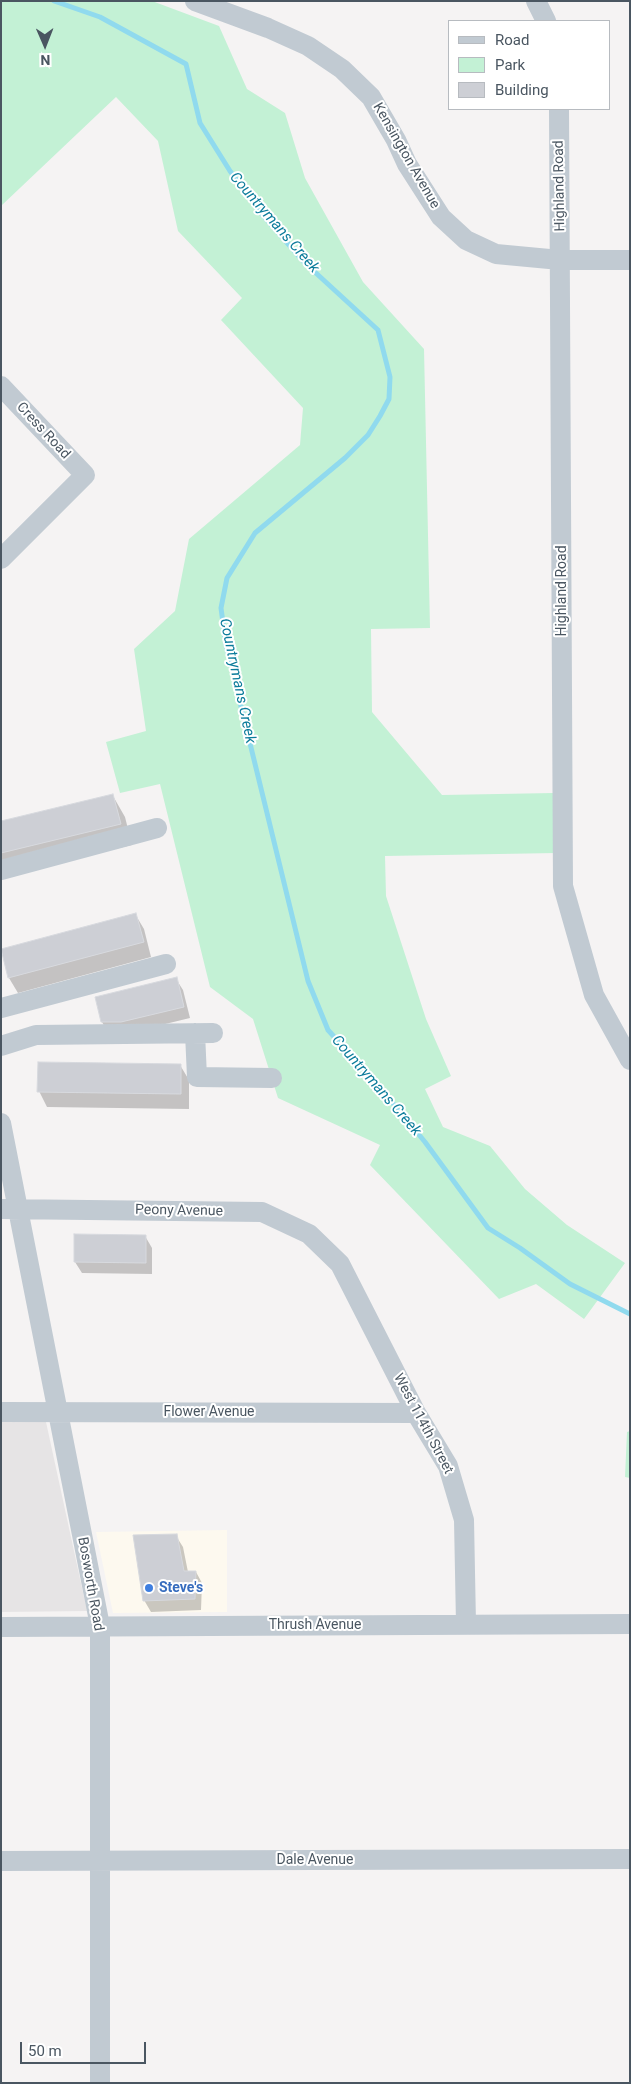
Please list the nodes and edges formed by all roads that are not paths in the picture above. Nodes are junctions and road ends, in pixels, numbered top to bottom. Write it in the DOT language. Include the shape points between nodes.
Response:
graph roads {
  1 [pos="195,1"];
  2 [pos="536,1"];
  3 [pos="546,20"];
  4 [pos="559,110"];
  5 [pos="560,260"];
  6 [pos="630,260"];
  7 [pos="1,386"];
  8 [pos="1,560"];
  9 [pos="157,828"];
  10 [pos="1,870"];
  11 [pos="166,964"];
  12 [pos="1,1008"];
  13 [pos="1,1046"];
  14 [pos="630,1060"];
  15 [pos="272,1078"];
  16 [pos="1,1124"];
  17 [pos="10,1208"];
  18 [pos="340,1264"];
  19 [pos="1,1412"];
  20 [pos="57,1412"];
  21 [pos="416,1413"];
  22 [pos="466,1624"];
  23 [pos="630,1624"];
  24 [pos="1,1626"];
  25 [pos="100,1626"];
  26 [pos="630,1859"];
  27 [pos="1,1861"];
  28 [pos="100,1861"];
  29 [pos="100,2083"];
  1 -- 5 [label="street, Kensington Avenue" via="308,46 342,68 371,97 441,216 466,240 496,254"];
  2 -- 3 [label="street"];
  4 -- 5 [label="street, Highland Road"];
  5 -- 6 [label="street, Kensington Avenue"];
  5 -- 14 [label="street, Highland Road" via="563,886 594,995"];
  7 -- 8 [label="street, Cress Road" via="85,475"];
  9 -- 10 [label="street"];
  11 -- 12 [label="street"];
  13 -- 15 [label="street" via="36,1035 204,1033 197,1077"];
  16 -- 17 [label="street, Bosworth Road"];
  17 -- 18 [label="street, Peony Avenue" via="262,1212 309,1234"];
  17 -- 20 [label="street, Bosworth Road"];
  18 -- 21 [label="street, West 114th Street"];
  19 -- 20 [label="street, Flower Avenue"];
  20 -- 21 [label="street, Flower Avenue"];
  20 -- 25 [label="street, Bosworth Road"];
  21 -- 22 [label="street, West 114th Street" via="448,1466 464,1520"];
  22 -- 23 [label="street, Thrush Avenue"];
  22 -- 25 [label="street, Thrush Avenue"];
  24 -- 25 [label="street, Thrush Avenue"];
  25 -- 28 [label="street, Bosworth Road"];
  26 -- 28 [label="street, Dale Avenue"];
  27 -- 28 [label="street, Dale Avenue"];
  28 -- 29 [label="street, Bosworth Road"];
}
